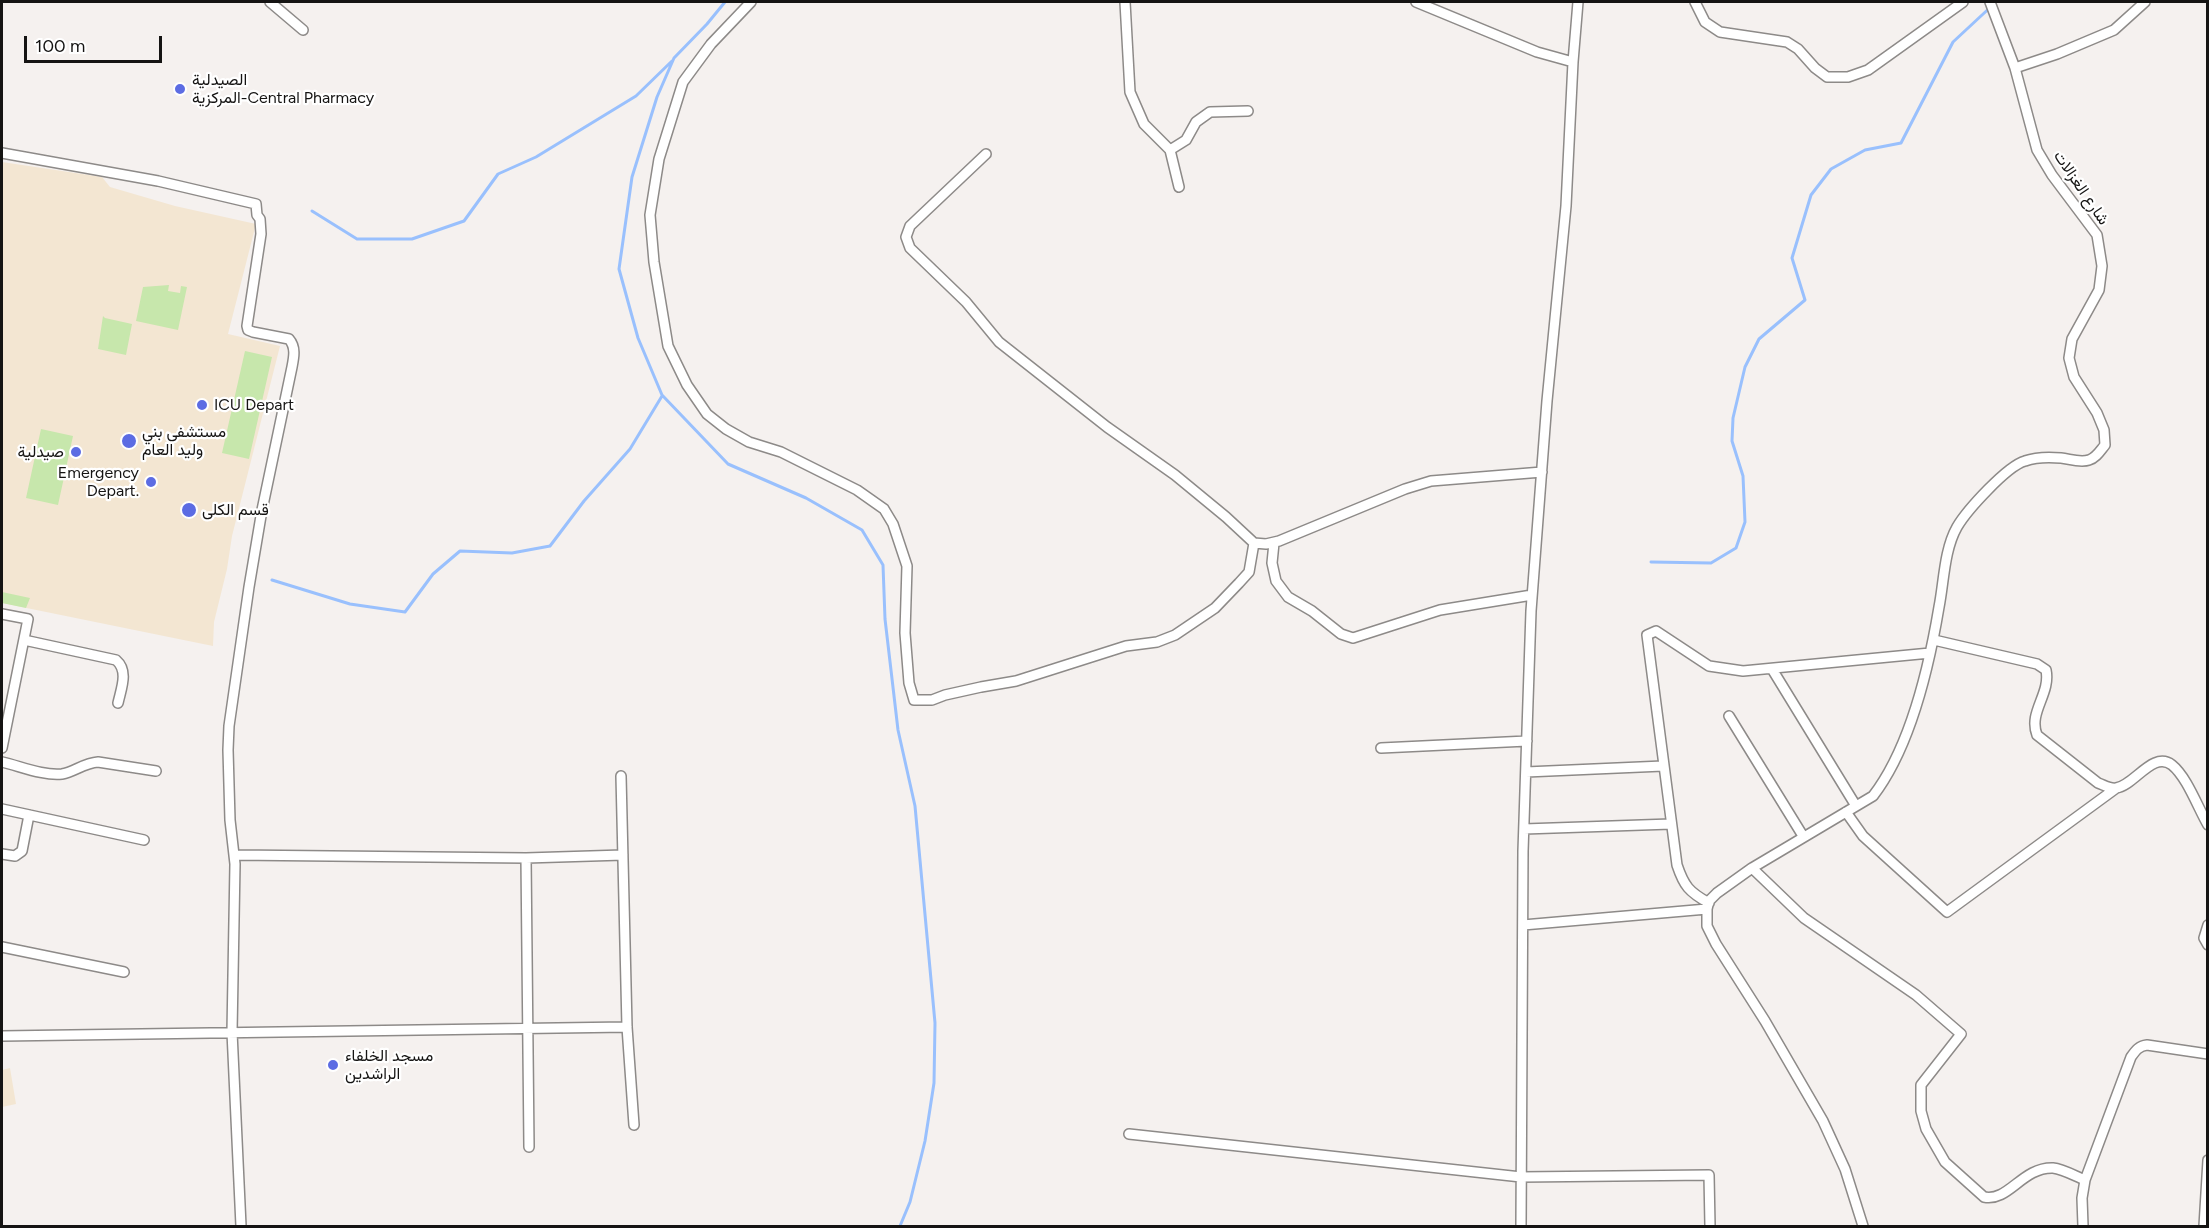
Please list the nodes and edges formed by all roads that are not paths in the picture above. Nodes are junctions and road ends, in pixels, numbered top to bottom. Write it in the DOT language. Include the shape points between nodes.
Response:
graph roads {
  1 [pos="270,2"];
  2 [pos="751,2"];
  3 [pos="1125,2"];
  4 [pos="1416,2"];
  5 [pos="1578,2"];
  6 [pos="1695,2"];
  7 [pos="1963,2"];
  8 [pos="1990,2"];
  9 [pos="2145,2"];
  10 [pos="303,30"];
  11 [pos="1573,62"];
  12 [pos="2015,68"];
  13 [pos="1248,111"];
  14 [pos="1170,150"];
  15 [pos="2,153"];
  16 [pos="986,154"];
  17 [pos="1179,187"];
  18 [pos="1542,472"];
  19 [pos="1254,543"];
  20 [pos="1274,543"];
  21 [pos="1532,595"];
  22 [pos="2,614"];
  23 [pos="24,640"];
  24 [pos="1934,640"];
  25 [pos="1930,653"];
  26 [pos="1772,669"];
  27 [pos="118,703"];
  28 [pos="1729,716"];
  29 [pos="1527,741"];
  30 [pos="2,748"];
  31 [pos="1381,748"];
  32 [pos="2,762"];
  33 [pos="1663,766"];
  34 [pos="156,771"];
  35 [pos="1526,772"];
  36 [pos="621,776"];
  37 [pos="2115,789"];
  38 [pos="1856,806"];
  39 [pos="2,809"];
  40 [pos="1846,812"];
  41 [pos="29,815"];
  42 [pos="1671,824"];
  43 [pos="2208,825"];
  44 [pos="1524,829"];
  45 [pos="1803,836"];
  46 [pos="144,840"];
  47 [pos="2,854"];
  48 [pos="234,855"];
  49 [pos="623,855"];
  50 [pos="526,858"];
  51 [pos="1752,868"];
  52 [pos="1708,906"];
  53 [pos="1523,925"];
  54 [pos="2208,925"];
  55 [pos="2208,945"];
  56 [pos="2,946"];
  57 [pos="124,972"];
  58 [pos="528,1027"];
  59 [pos="627,1027"];
  60 [pos="232,1032"];
  61 [pos="2,1036"];
  62 [pos="2208,1054"];
  63 [pos="634,1125"];
  64 [pos="1129,1134"];
  65 [pos="529,1147"];
  66 [pos="2208,1160"];
  67 [pos="1521,1177"];
  68 [pos="2085,1180"];
  69 [pos="240,1227"];
  70 [pos="1521,1227"];
  71 [pos="1710,1227"];
  72 [pos="1863,1227"];
  73 [pos="2083,1227"];
  74 [pos="2204,1227"];
  1 -- 10 [label="street"];
  2 -- 19 [label="street" via="711,44 683,82 659,159 650,215 668,346 707,414 726,429 857,490 884,508 907,566 905,633 914,700 932,700 1016,681 1126,646 1175,635 1215,608 1249,572"];
  3 -- 14 [label="street" via="1130,92 1144,124"];
  4 -- 11 [label="street" via="1537,52"];
  5 -- 11 [label="street"];
  6 -- 7 [label="street" via="1705,22 1720,32 1787,42 1827,77 1848,77 1868,70"];
  8 -- 12 [label="street, شارع الغزالات"];
  9 -- 12 [label="street" via="2114,30"];
  11 -- 18 [label="street" via="1566,206"];
  12 -- 24 [label="street, شارع الغزالات" via="2037,150 2097,235 2102,266 2099,290 2072,339 2069,358 2074,377 2097,413 2105,445 2088,460 2023,461 1990,487 1957,527 1949,547"];
  13 -- 14 [label="street" via="1210,112 1196,122 1186,140"];
  14 -- 17 [label="street"];
  15 -- 48 [label="street" via="158,181 256,204 261,234 246,320 248,330 290,339 294,352 258,532 229,726"];
  16 -- 19 [label="street" via="910,226 906,237 910,248 966,302 999,342 1175,475"];
  18 -- 20 [label="street" via="1431,481"];
  18 -- 21 [label="street"];
  19 -- 20 [label="street"];
  20 -- 21 [label="street" via="1272,563 1276,581 1288,597 1341,634 1353,638 1440,610"];
  21 -- 29 [label="street"];
  22 -- 23 [label="street" via="28,619"];
  23 -- 27 [label="street" via="116,660 124,675"];
  23 -- 30 [label="street"];
  24 -- 25 [label="street"];
  24 -- 37 [label="street" via="2037,664 2046,670 2046,690 2034,717 2037,735 2098,783"];
  25 -- 26 [label="street"];
  25 -- 38 [label="street" via="1917,700 1885,780 1873,796"];
  26 -- 33 [label="street" via="1743,671 1709,666 1656,631 1647,635"];
  26 -- 38 [label="street"];
  28 -- 45 [label="street"];
  29 -- 31 [label="street"];
  29 -- 35 [label="street"];
  32 -- 34 [label="street" via="58,774 98,762"];
  33 -- 35 [label="street"];
  33 -- 42 [label="street"];
  35 -- 44 [label="street"];
  36 -- 49 [label="street"];
  37 -- 40 [label="street" via="1947,912 1863,836"];
  37 -- 43 [label="street" via="2156,762 2165,761 2181,775"];
  38 -- 40 [label="street"];
  39 -- 41 [label="street"];
  40 -- 45 [label="street"];
  41 -- 46 [label="street"];
  41 -- 47 [label="street" via="22,851 15,856"];
  42 -- 44 [label="street"];
  42 -- 52 [label="street" via="1683,883"];
  44 -- 53 [label="street"];
  45 -- 51 [label="street"];
  48 -- 50 [label="street"];
  48 -- 60 [label="street"];
  49 -- 50 [label="street"];
  49 -- 59 [label="street"];
  50 -- 58 [label="street"];
  51 -- 52 [label="street" via="1717,893"];
  51 -- 68 [label="street" via="1804,918 1916,995 1961,1035 1921,1085 1921,1111 1926,1128 1945,1162 1990,1199 2037,1171 2053,1168"];
  52 -- 53 [label="street"];
  52 -- 72 [label="street" via="1707,926 1716,944 1823,1121 1845,1169"];
  53 -- 67 [label="street"];
  54 -- 55 [label="street" via="2204,938"];
  56 -- 57 [label="street"];
  58 -- 59 [label="street"];
  58 -- 60 [label="street"];
  58 -- 65 [label="street"];
  59 -- 63 [label="street"];
  60 -- 61 [label="street"];
  60 -- 69 [label="street"];
  62 -- 68 [label="street" via="2147,1045 2135,1050"];
  64 -- 67 [label="street"];
  66 -- 74 [label="street"];
  67 -- 70 [label="street"];
  67 -- 71 [label="street" via="1709,1175"];
  68 -- 73 [label="street"];
}
